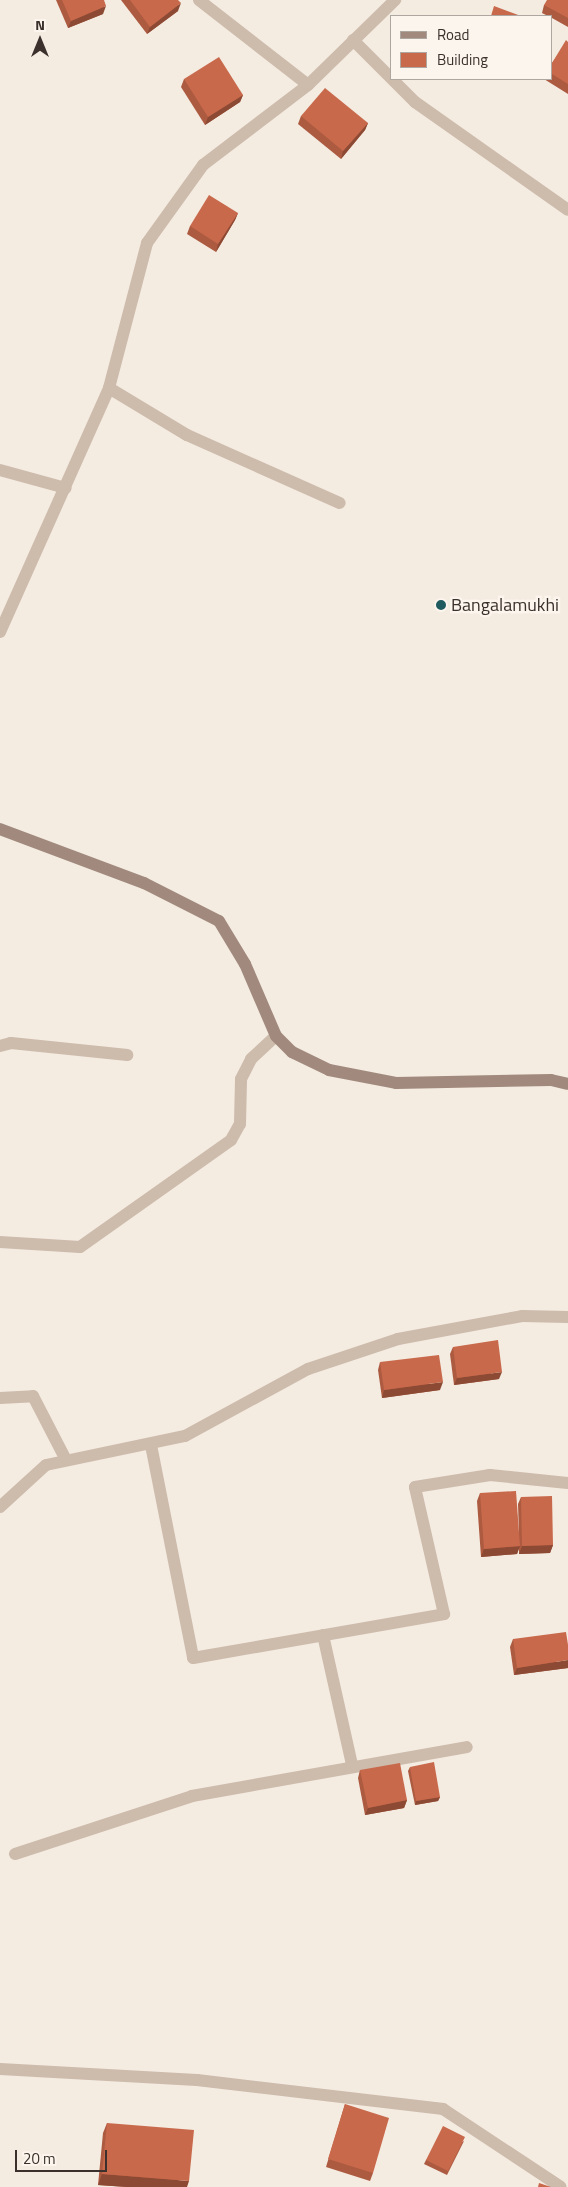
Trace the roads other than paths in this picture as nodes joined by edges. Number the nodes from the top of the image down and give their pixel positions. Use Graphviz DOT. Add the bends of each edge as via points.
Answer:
graph roads {
  1 [pos="199,0"];
  2 [pos="395,0"];
  3 [pos="353,40"];
  4 [pos="390,77"];
  5 [pos="393,80"];
  6 [pos="308,86"];
  7 [pos="568,210"];
  8 [pos="109,388"];
  9 [pos="0,470"];
  10 [pos="66,488"];
  11 [pos="340,504"];
  12 [pos="0,632"];
  13 [pos="0,829"];
  14 [pos="276,1036"];
  15 [pos="0,1046"];
  16 [pos="127,1055"];
  17 [pos="568,1084"];
  18 [pos="0,1242"];
  19 [pos="568,1317"];
  20 [pos="0,1398"];
  21 [pos="151,1445"];
  22 [pos="66,1460"];
  23 [pos="568,1484"];
  24 [pos="0,1507"];
  25 [pos="323,1635"];
  26 [pos="467,1747"];
  27 [pos="352,1765"];
  28 [pos="15,1854"];
  29 [pos="0,2069"];
  30 [pos="561,2187"];
  1 -- 6 [label="street"];
  2 -- 3 [label="street"];
  3 -- 4 [label="street"];
  3 -- 6 [label="street"];
  5 -- 7 [label="street" via="415,102"];
  6 -- 8 [label="street" via="203,165 147,243"];
  8 -- 10 [label="street"];
  8 -- 11 [label="street" via="187,435"];
  9 -- 10 [label="street"];
  10 -- 12 [label="street"];
  13 -- 14 [label="street" via="144,883 219,922 245,964"];
  14 -- 17 [label="street" via="292,1052 329,1070 396,1083 551,1080"];
  14 -- 18 [label="street" via="251,1059 241,1079 240,1124 231,1140 80,1248"];
  15 -- 16 [label="street" via="11,1042"];
  19 -- 21 [label="street" via="522,1316 398,1339 308,1369 185,1436"];
  20 -- 22 [label="street" via="33,1396"];
  21 -- 22 [label="street"];
  21 -- 25 [label="street" via="193,1658"];
  22 -- 24 [label="street" via="46,1465"];
  23 -- 25 [label="street" via="490,1475 415,1487 444,1614"];
  25 -- 27 [label="street"];
  26 -- 27 [label="street"];
  27 -- 28 [label="street" via="192,1796"];
  29 -- 30 [label="street" via="197,2080 442,2109"];
}
